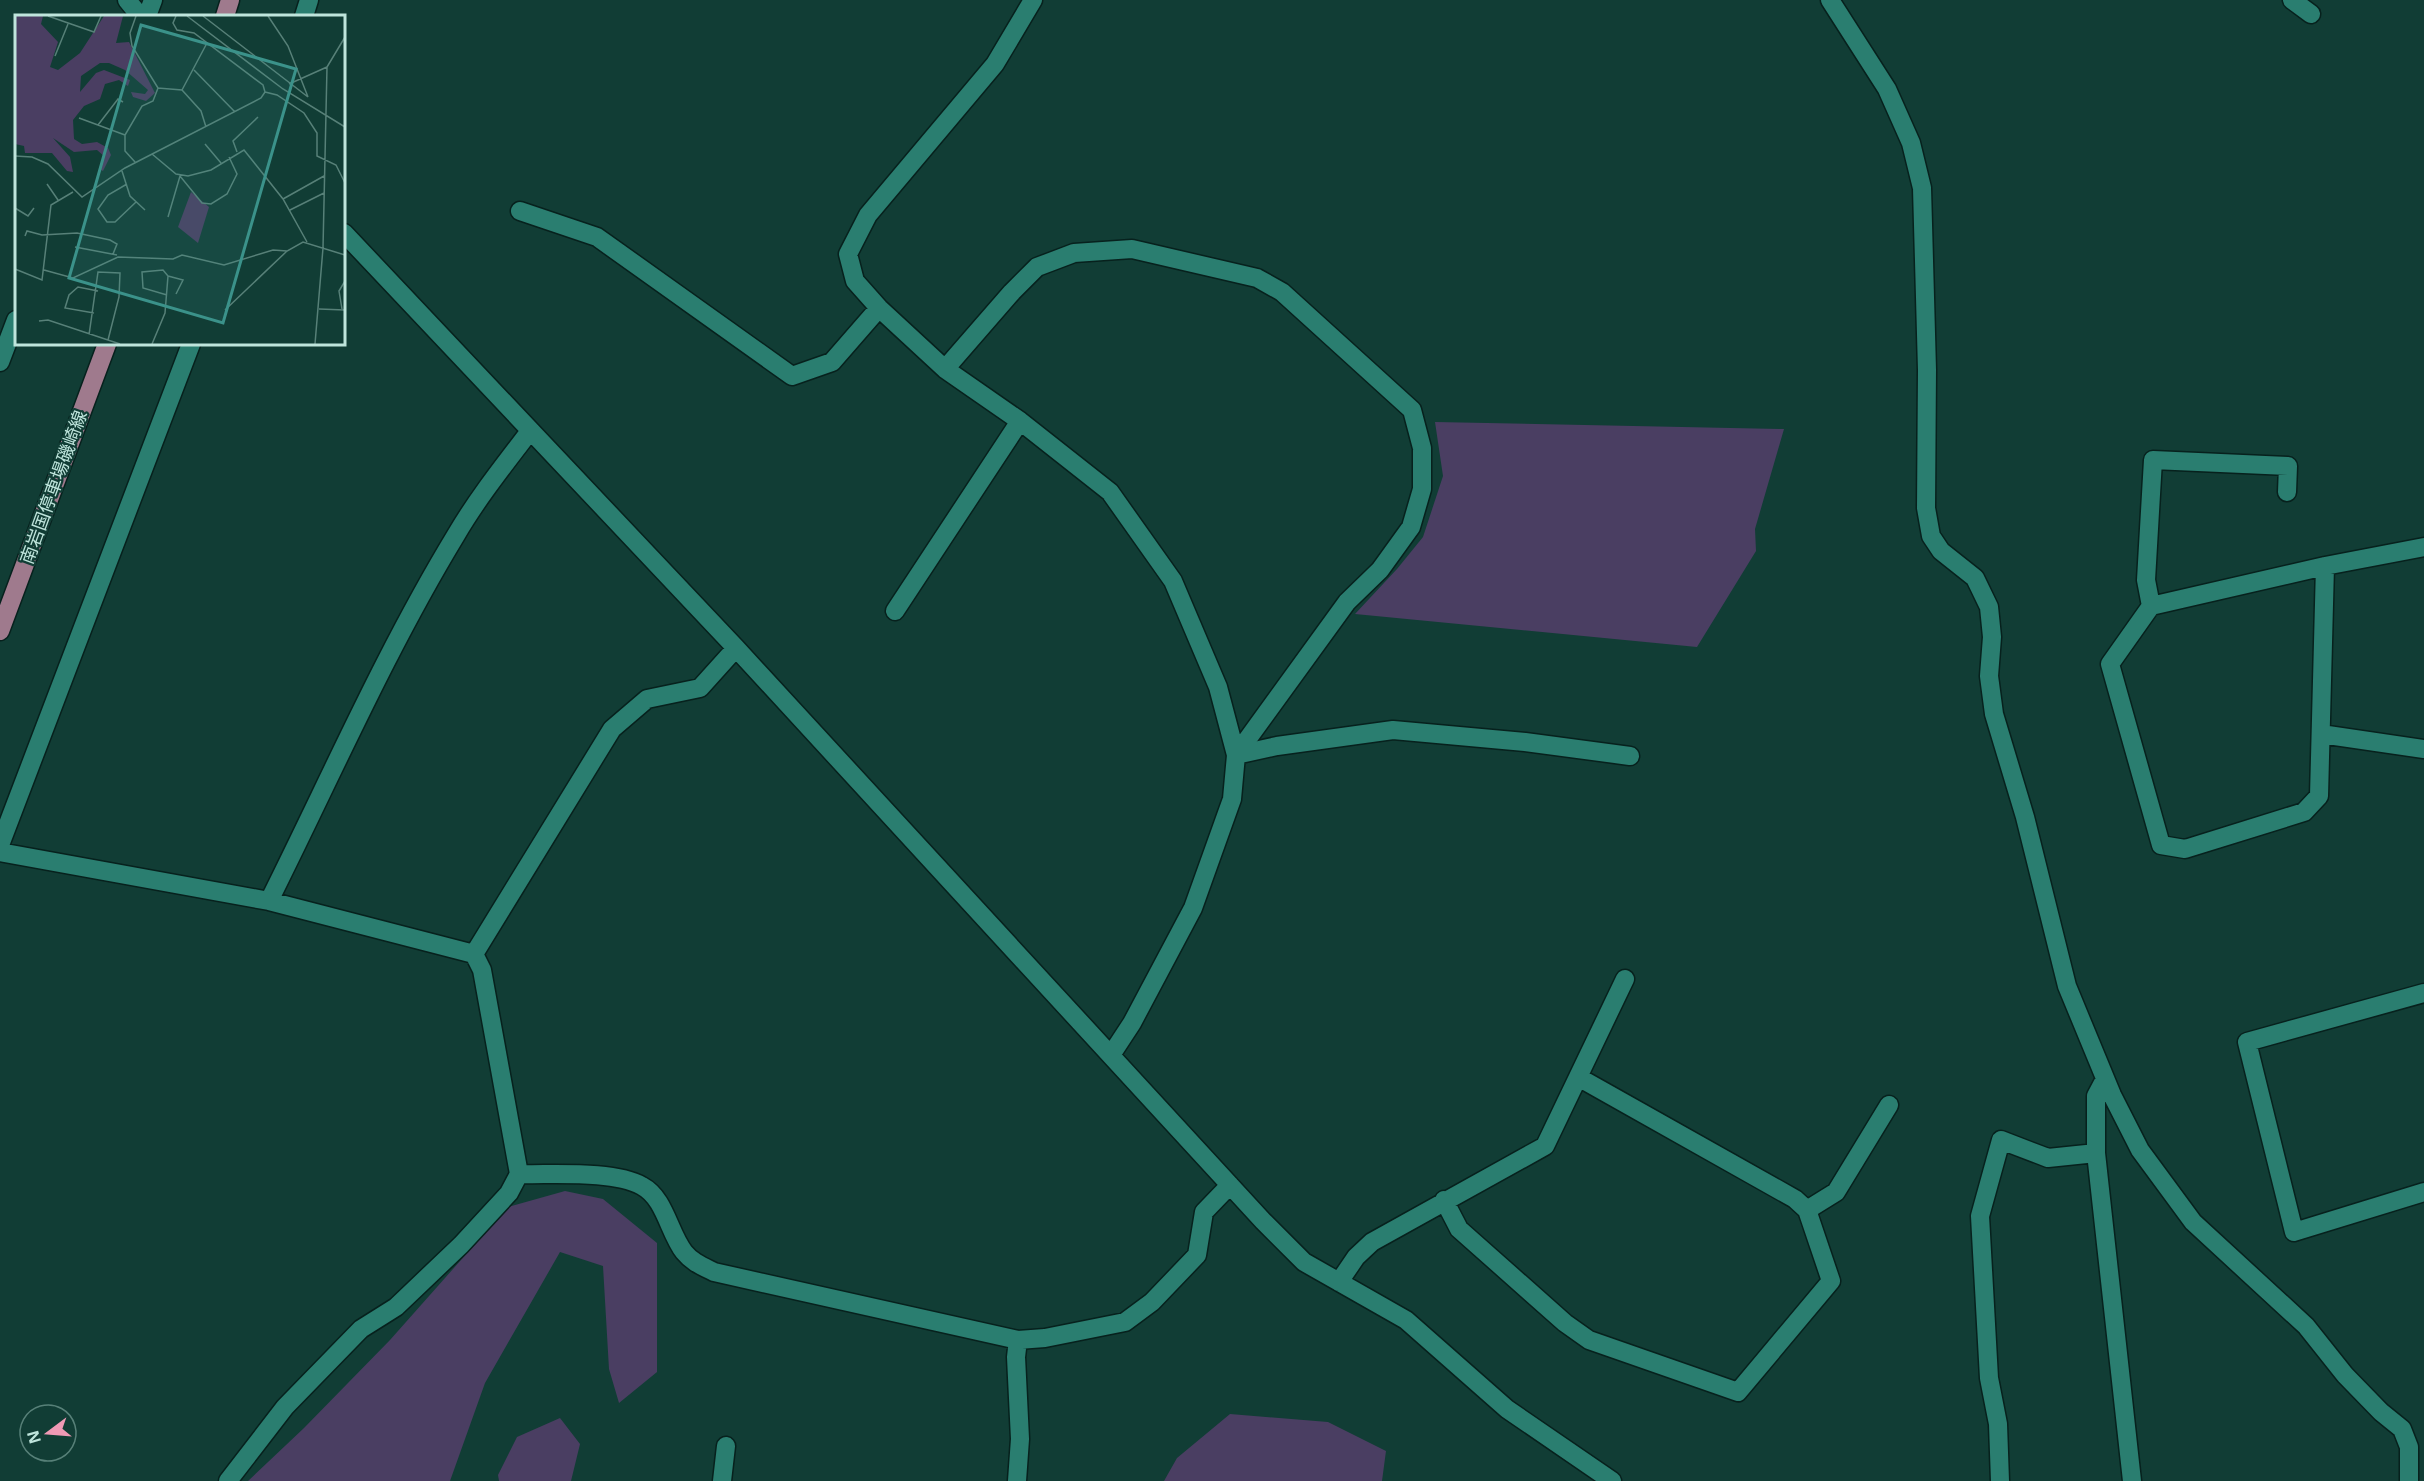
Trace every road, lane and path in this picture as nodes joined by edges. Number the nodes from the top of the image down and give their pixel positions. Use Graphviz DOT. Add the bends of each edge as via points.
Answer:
graph roads {
  1 [pos="127,0"];
  2 [pos="153,0"];
  3 [pos="230,0"];
  4 [pos="309,0"];
  5 [pos="1033,0"];
  6 [pos="1830,0"];
  7 [pos="2292,0"];
  8 [pos="2311,14"];
  9 [pos="139,15"];
  10 [pos="147,15"];
  11 [pos="225,15"];
  12 [pos="304,15"];
  13 [pos="520,210"];
  14 [pos="345,234"];
  15 [pos="879,308"];
  16 [pos="15,323"];
  17 [pos="106,345"];
  18 [pos="191,345"];
  19 [pos="0,362"];
  20 [pos="945,369"];
  21 [pos="1020,421"];
  22 [pos="530,431"];
  23 [pos="2287,492"];
  24 [pos="2424,547"];
  25 [pos="2325,567"];
  26 [pos="2151,606"];
  27 [pos="895,611"];
  28 [pos="0,631"];
  29 [pos="736,648"];
  30 [pos="2321,734"];
  31 [pos="2424,749"];
  32 [pos="1236,755"];
  33 [pos="1630,756"];
  34 [pos="0,845"];
  35 [pos="0,852"];
  36 [pos="269,902"];
  37 [pos="474,954"];
  38 [pos="1625,979"];
  39 [pos="2424,993"];
  40 [pos="1111,1055"];
  41 [pos="1578,1077"];
  42 [pos="2105,1079"];
  43 [pos="1889,1105"];
  44 [pos="2096,1153"];
  45 [pos="519,1174"];
  46 [pos="1230,1185"];
  47 [pos="2424,1192"];
  48 [pos="1444,1200"];
  49 [pos="1807,1210"];
  50 [pos="1339,1282"];
  51 [pos="1018,1340"];
  52 [pos="726,1446"];
  53 [pos="228,1481"];
  54 [pos="722,1481"];
  55 [pos="1017,1481"];
  56 [pos="1612,1481"];
  57 [pos="2000,1481"];
  58 [pos="2132,1481"];
  59 [pos="2409,1481"];
  1 -- 9 [label="street"];
  2 -- 10 [label="street"];
  3 -- 11 [label="main road"];
  4 -- 12 [label="street"];
  5 -- 15 [label="street" via="995,64 868,215 848,254 855,281"];
  6 -- 42 [label="street" via="1887,89 1911,143 1922,188 1926,508 1931,536 1941,551 1975,578 1989,607 1989,676 1994,714 2025,817 2067,986"];
  7 -- 8 [label="street"];
  13 -- 15 [label="street" via="597,237 792,376 832,362"];
  14 -- 22 [label="street"];
  15 -- 20 [label="street"];
  16 -- 19 [label="street"];
  17 -- 28 [label="main road, 南岩国停車場磯崎線"];
  18 -- 34 [label="street"];
  20 -- 21 [label="street"];
  20 -- 32 [label="street" via="1037,267 1074,252 1132,249 1257,278 1282,292 1412,410 1422,448 1422,489 1412,527 1380,570 1347,602"];
  21 -- 27 [label="street"];
  21 -- 32 [label="street" via="1110,492 1173,580 1218,687"];
  22 -- 29 [label="street"];
  22 -- 36 [label="street" via="456,533 412,611"];
  23 -- 26 [label="street" via="2288,466 2153,460 2146,580"];
  24 -- 25 [label="street"];
  25 -- 26 [label="street"];
  25 -- 30 [label="street"];
  26 -- 30 [label="street" via="2110,663 2161,845 2185,849 2304,812 2319,796"];
  29 -- 37 [label="street" via="700,688 647,699 612,729"];
  29 -- 40 [label="street"];
  30 -- 31 [label="street"];
  32 -- 33 [label="street" via="1393,730"];
  32 -- 40 [label="street" via="1232,799 1193,909"];
  35 -- 36 [label="street"];
  36 -- 37 [label="street"];
  37 -- 45 [label="street" via="482,970"];
  38 -- 41 [label="street"];
  39 -- 47 [label="street" via="2247,1042 2294,1232"];
  40 -- 46 [label="street"];
  41 -- 48 [label="street" via="1545,1146"];
  41 -- 49 [label="street" via="1795,1199"];
  42 -- 44 [label="street" via="2096,1096"];
  42 -- 59 [label="street" via="2140,1150 2193,1222 2306,1326 2345,1375 2402,1429 2409,1447"];
  43 -- 49 [label="street" via="1836,1192"];
  44 -- 57 [label="street" via="2048,1158 2001,1140 1980,1216 1989,1378 1998,1424"];
  44 -- 58 [label="street"];
  45 -- 51 [label="street" via="612,1177 644,1186 657,1201 682,1251 714,1272"];
  45 -- 53 [label="street" via="509,1192 461,1245 396,1307 361,1329 285,1407"];
  46 -- 50 [label="street" via="1304,1262"];
  46 -- 51 [label="street" via="1204,1212 1197,1256 1152,1302 1125,1322"];
  48 -- 49 [label="street" via="1459,1229 1588,1340 1738,1392 1831,1281"];
  48 -- 50 [label="street" via="1372,1242"];
  50 -- 56 [label="street" via="1406,1320 1507,1409"];
  51 -- 55 [label="street"];
  52 -- 54 [label="street"];
}
